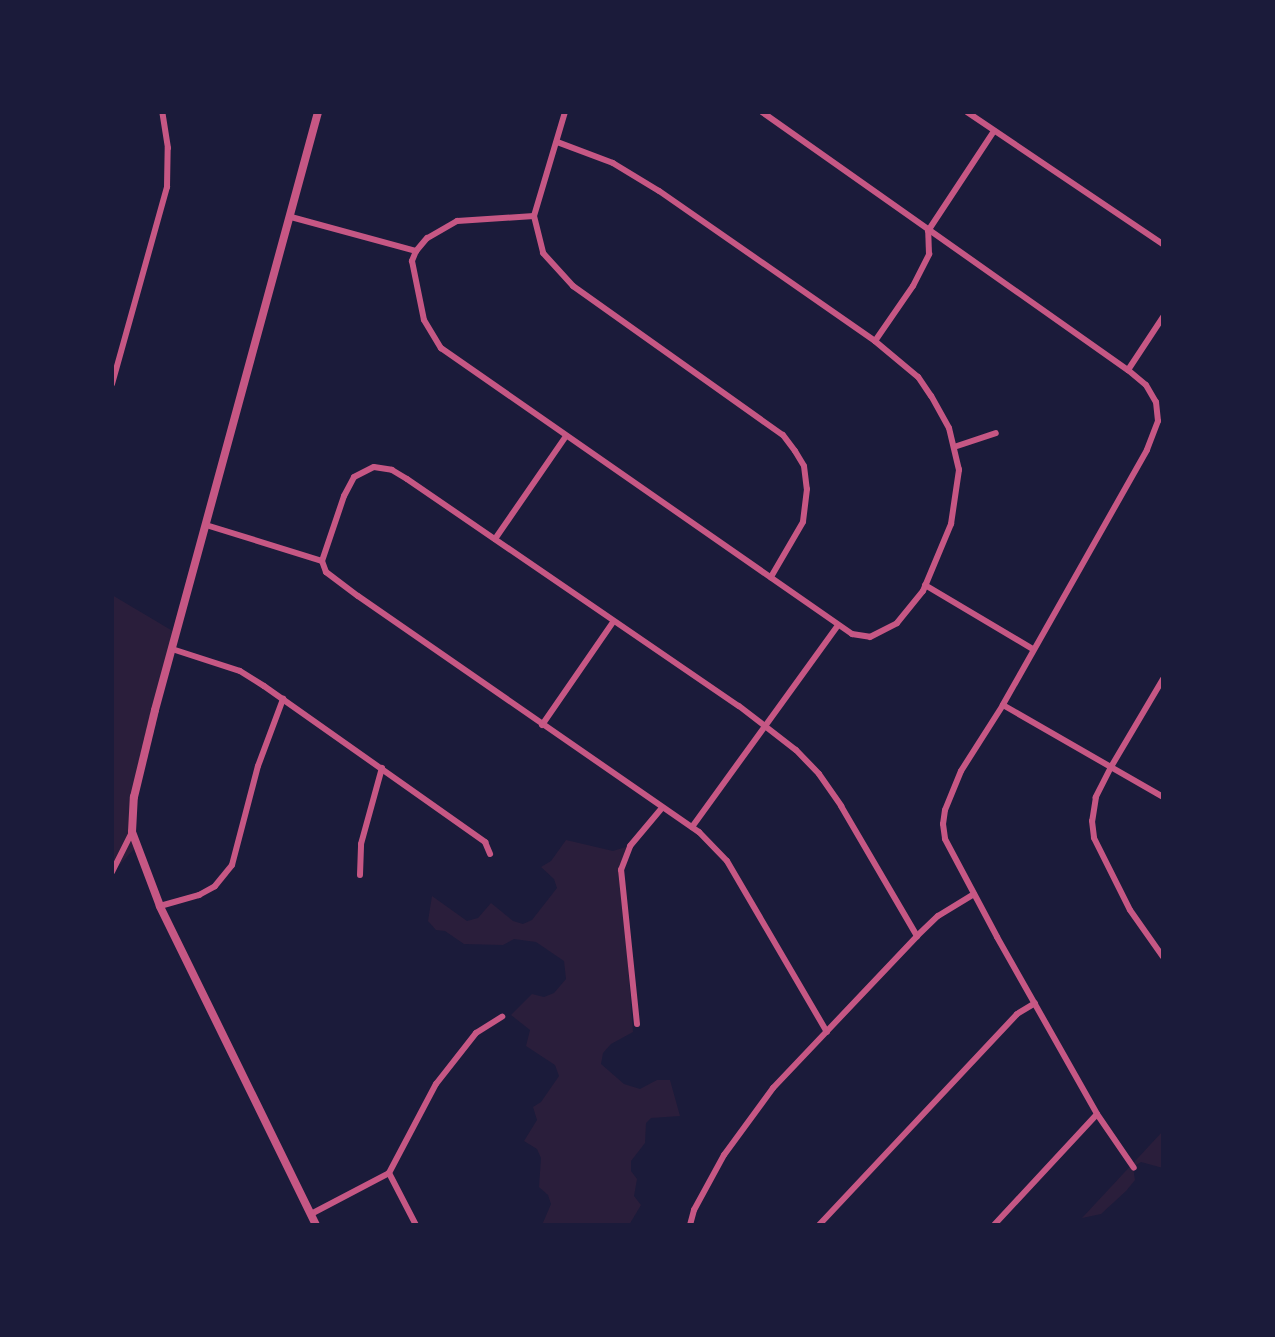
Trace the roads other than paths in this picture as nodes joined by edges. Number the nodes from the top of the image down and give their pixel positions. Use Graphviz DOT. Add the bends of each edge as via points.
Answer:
graph roads {
  1 [pos="162,112"];
  2 [pos="318,112"];
  3 [pos="565,112"];
  4 [pos="762,112"];
  5 [pos="967,112"];
  6 [pos="994,131"];
  7 [pos="557,142"];
  8 [pos="534,216"];
  9 [pos="291,217"];
  10 [pos="928,231"];
  11 [pos="1163,244"];
  12 [pos="416,251"];
  13 [pos="1163,317"];
  14 [pos="875,341"];
  15 [pos="1128,370"];
  16 [pos="112,384"];
  17 [pos="1160,414"];
  18 [pos="996,433"];
  19 [pos="566,436"];
  20 [pos="954,447"];
  21 [pos="206,525"];
  22 [pos="495,539"];
  23 [pos="322,561"];
  24 [pos="771,577"];
  25 [pos="925,585"];
  26 [pos="613,622"];
  27 [pos="838,625"];
  28 [pos="172,649"];
  29 [pos="1033,649"];
  30 [pos="1163,679"];
  31 [pos="283,699"];
  32 [pos="1003,705"];
  33 [pos="542,725"];
  34 [pos="765,725"];
  35 [pos="1111,767"];
  36 [pos="382,768"];
  37 [pos="1163,797"];
  38 [pos="661,809"];
  39 [pos="692,827"];
  40 [pos="132,832"];
  41 [pos="490,854"];
  42 [pos="112,872"];
  43 [pos="360,875"];
  44 [pos="974,894"];
  45 [pos="160,906"];
  46 [pos="917,936"];
  47 [pos="1163,957"];
  48 [pos="1035,1003"];
  49 [pos="502,1017"];
  50 [pos="637,1024"];
  51 [pos="827,1032"];
  52 [pos="1097,1114"];
  53 [pos="1134,1168"];
  54 [pos="389,1173"];
  55 [pos="311,1214"];
  56 [pos="316,1225"];
  57 [pos="416,1225"];
  58 [pos="690,1225"];
  59 [pos="819,1225"];
  60 [pos="994,1225"];
  1 -- 16 [label="street" via="167,187"];
  2 -- 9 [label="street"];
  3 -- 7 [label="street"];
  4 -- 10 [label="street"];
  5 -- 6 [label="street"];
  6 -- 10 [label="street"];
  6 -- 11 [label="street"];
  7 -- 8 [label="street"];
  7 -- 14 [label="street" via="634,175"];
  8 -- 12 [label="street" via="457,221"];
  8 -- 24 [label="street" via="543,253 573,286 783,435 795,451 804,466 807,489 803,522"];
  9 -- 12 [label="street"];
  9 -- 21 [label="street"];
  10 -- 14 [label="street" via="929,254"];
  10 -- 15 [label="street"];
  12 -- 19 [label="street" via="412,261 424,320 441,348"];
  13 -- 15 [label="street"];
  14 -- 20 [label="street" via="918,377 949,428"];
  15 -- 17 [label="street" via="1146,385"];
  17 -- 29 [label="street" via="1147,450"];
  18 -- 20 [label="street"];
  19 -- 22 [label="street"];
  19 -- 24 [label="street"];
  20 -- 25 [label="street" via="959,470 951,524"];
  21 -- 23 [label="street"];
  21 -- 28 [label="street"];
  22 -- 23 [label="street" via="392,470 374,467 354,477 347,488"];
  22 -- 26 [label="street"];
  23 -- 33 [label="street" via="326,572 358,596"];
  24 -- 27 [label="street"];
  25 -- 27 [label="street" via="884,633 852,634"];
  25 -- 29 [label="street"];
  26 -- 33 [label="street"];
  26 -- 34 [label="street"];
  27 -- 34 [label="street"];
  28 -- 31 [label="street" via="240,671"];
  28 -- 40 [label="street" via="134,797"];
  29 -- 32 [label="street"];
  30 -- 35 [label="street"];
  31 -- 36 [label="street"];
  31 -- 45 [label="street" via="258,766 232,865 215,886"];
  32 -- 35 [label="street"];
  32 -- 44 [label="street" via="961,771 944,816 945,839"];
  33 -- 38 [label="street"];
  34 -- 39 [label="street"];
  34 -- 46 [label="street" via="825,782"];
  35 -- 37 [label="street"];
  35 -- 47 [label="street" via="1096,797 1094,838 1130,910"];
  36 -- 41 [label="street" via="485,842"];
  36 -- 43 [label="street" via="361,844"];
  38 -- 39 [label="street"];
  38 -- 50 [label="street" via="630,846 621,870"];
  39 -- 51 [label="street" via="727,861"];
  40 -- 42 [label="street"];
  40 -- 45 [label="street"];
  44 -- 46 [label="street"];
  44 -- 48 [label="street"];
  45 -- 55 [label="street"];
  46 -- 51 [label="street"];
  48 -- 52 [label="street"];
  48 -- 59 [label="street" via="1017,1014"];
  49 -- 54 [label="street" via="476,1033 436,1084"];
  51 -- 58 [label="street" via="740,1130 705,1186"];
  52 -- 53 [label="street"];
  52 -- 60 [label="street"];
  54 -- 55 [label="street"];
  54 -- 57 [label="street"];
  55 -- 56 [label="street"];
}
